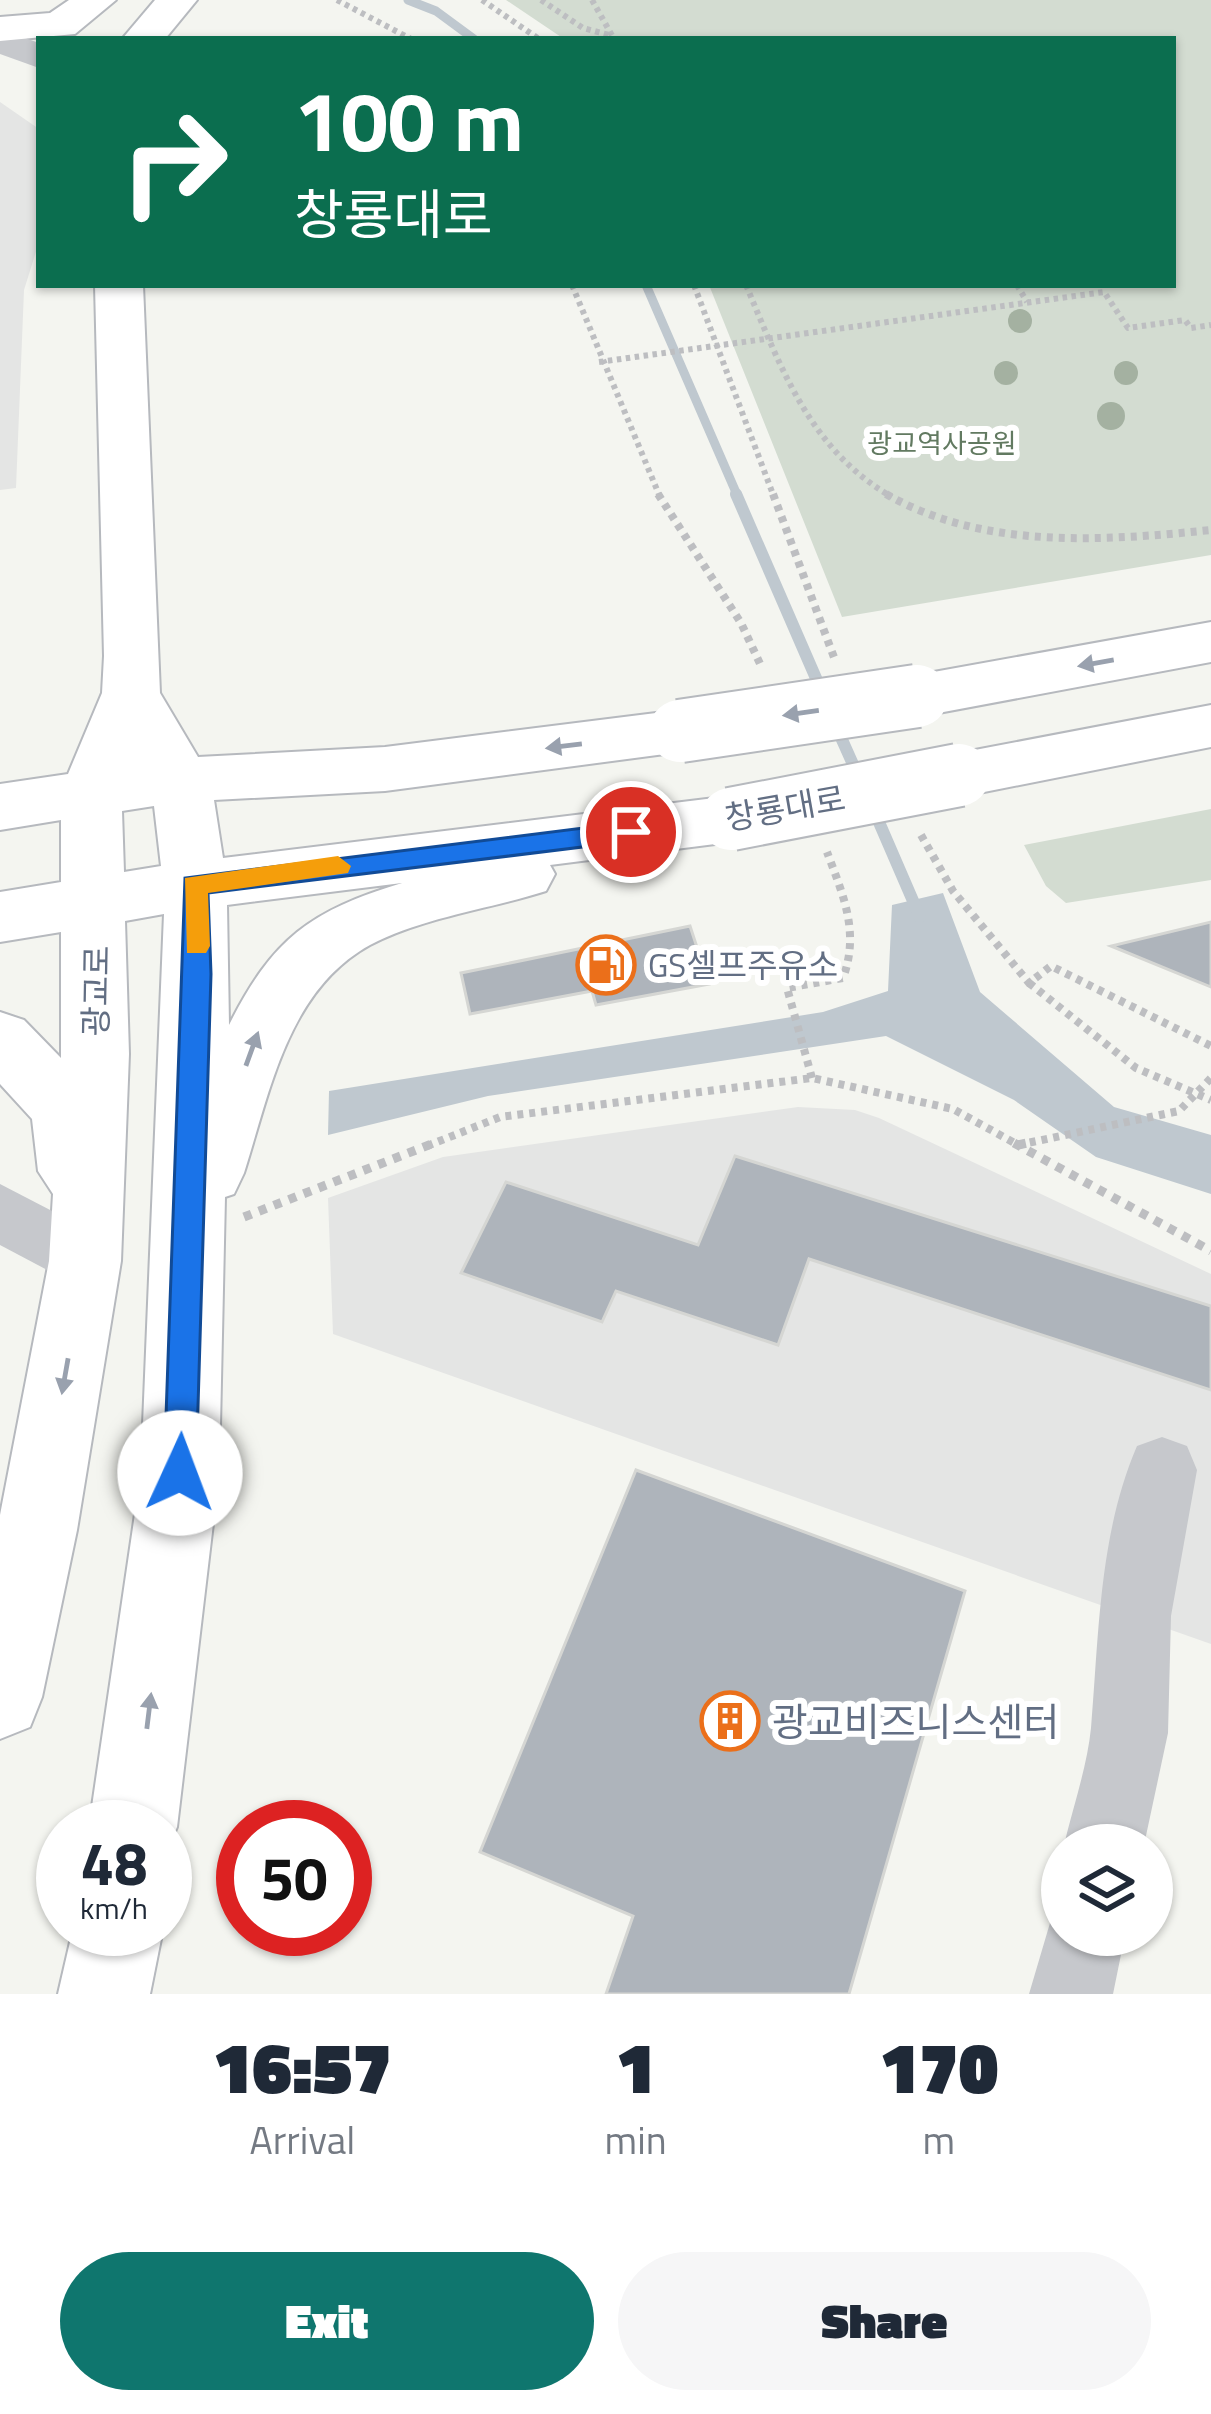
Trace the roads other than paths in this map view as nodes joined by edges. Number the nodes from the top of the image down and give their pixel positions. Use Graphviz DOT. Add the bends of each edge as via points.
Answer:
graph roads {
  1 [pos="96,0"];
  2 [pos="0,29"];
  3 [pos="0,40"];
  4 [pos="36,56"];
  5 [pos="119,288"];
  6 [pos="1211,642"];
  7 [pos="131,693"];
  8 [pos="1211,726"];
  9 [pos="181,780"];
  10 [pos="92,791"];
  11 [pos="0,807"];
  12 [pos="704,823"];
  13 [pos="195,885"];
  14 [pos="97,898"];
  15 [pos="0,917"];
  16 [pos="0,1039"];
  17 [pos="0,1212"];
  18 [pos="187,1239"];
  19 [pos="85,1261"];
  20 [pos="1162,1470"];
  21 [pos="0,1697"];
  22 [pos="138,1800"];
  23 [pos="1109,1824"];
  24 [pos="112,1956"];
  25 [pos="1079,1956"];
  26 [pos="104,1994"];
  27 [pos="1070,1994"];
  1 -- 2 [label="main road" via="60,25"];
  3 -- 4 [label="street"];
  5 -- 7 [label="main road, 광교로"];
  6 -- 9 [label="main road, one-way, bridge" via="680,731 385,769"];
  7 -- 9 [label="main road"];
  7 -- 10 [label="main road, 광교로"];
  8 -- 12 [label="main road, 창룡대로, bridge"];
  9 -- 10 [label="main road"];
  9 -- 13 [label="main road"];
  10 -- 11 [label="main road"];
  10 -- 14 [label="main road, 광교로"];
  12 -- 13 [label="main road, 창룡대로"];
  18 -- 12 [label="main road, one-way" via="269,1010 346,929"];
  13 -- 14 [label="main road, 창룡대로"];
  13 -- 18 [label="main road"];
  14 -- 15 [label="main road, 창룡대로"];
  14 -- 19 [label="main road, 광교로"];
  16 -- 19 [label="main road" via="65,1108"];
  17 -- 19 [label="street"];
  22 -- 18 [label="main road, one-way" via="180,1473"];
  19 -- 21 [label="main road, 광교로, one-way"];
  20 -- 23 [label="street" via="1134,1616 1129,1733"];
  24 -- 26 [label="main road"];
  25 -- 27 [label="street"];
}
